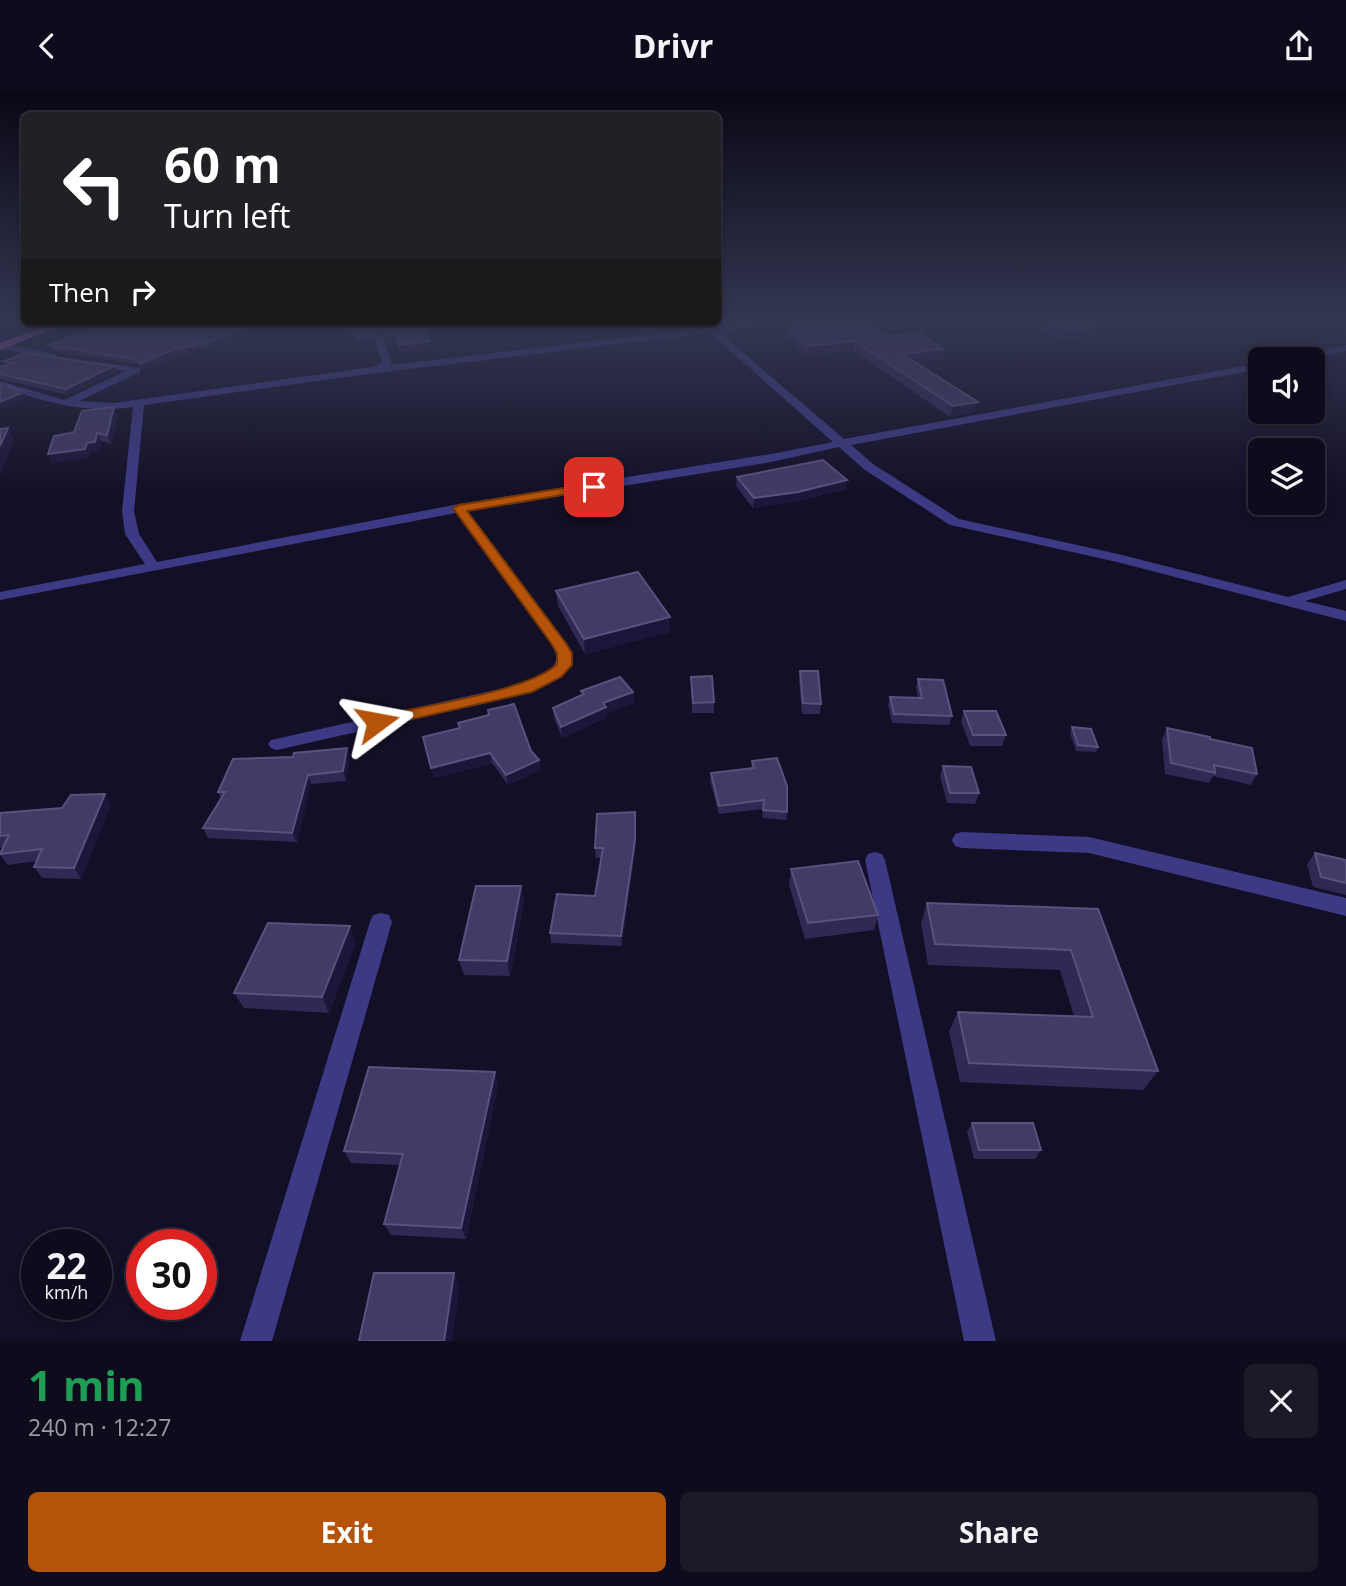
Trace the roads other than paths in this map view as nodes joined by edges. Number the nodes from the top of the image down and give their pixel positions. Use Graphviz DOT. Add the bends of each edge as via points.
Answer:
graph roads {
  1 [pos="119,378"];
  2 [pos="318,378"];
  3 [pos="769,378"];
  4 [pos="1191,378"];
  5 [pos="0,384"];
  6 [pos="65,404"];
  7 [pos="139,404"];
  8 [pos="843,444"];
  9 [pos="459,508"];
  10 [pos="154,567"];
  11 [pos="1346,584"];
  12 [pos="0,596"];
  13 [pos="1287,602"];
  14 [pos="1346,616"];
  15 [pos="277,744"];
  16 [pos="962,840"];
  17 [pos="875,860"];
  18 [pos="1346,907"];
  19 [pos="381,922"];
  20 [pos="256,1341"];
  21 [pos="980,1341"];
  1 -- 6 [label="street"];
  2 -- 7 [label="street"];
  3 -- 8 [label="street"];
  4 -- 8 [label="street"];
  5 -- 6 [label="street"];
  6 -- 7 [label="street"];
  7 -- 10 [label="street" via="128,511 132,534"];
  8 -- 9 [label="street"];
  8 -- 13 [label="street" via="869,467 955,522"];
  9 -- 10 [label="street"];
  9 -- 15 [label="street" via="558,642 565,653 564,665 527,688"];
  10 -- 12 [label="street"];
  11 -- 13 [label="street"];
  13 -- 14 [label="street"];
  16 -- 18 [label="street" via="1089,845"];
  17 -- 21 [label="street"];
  19 -- 20 [label="street"];
}
